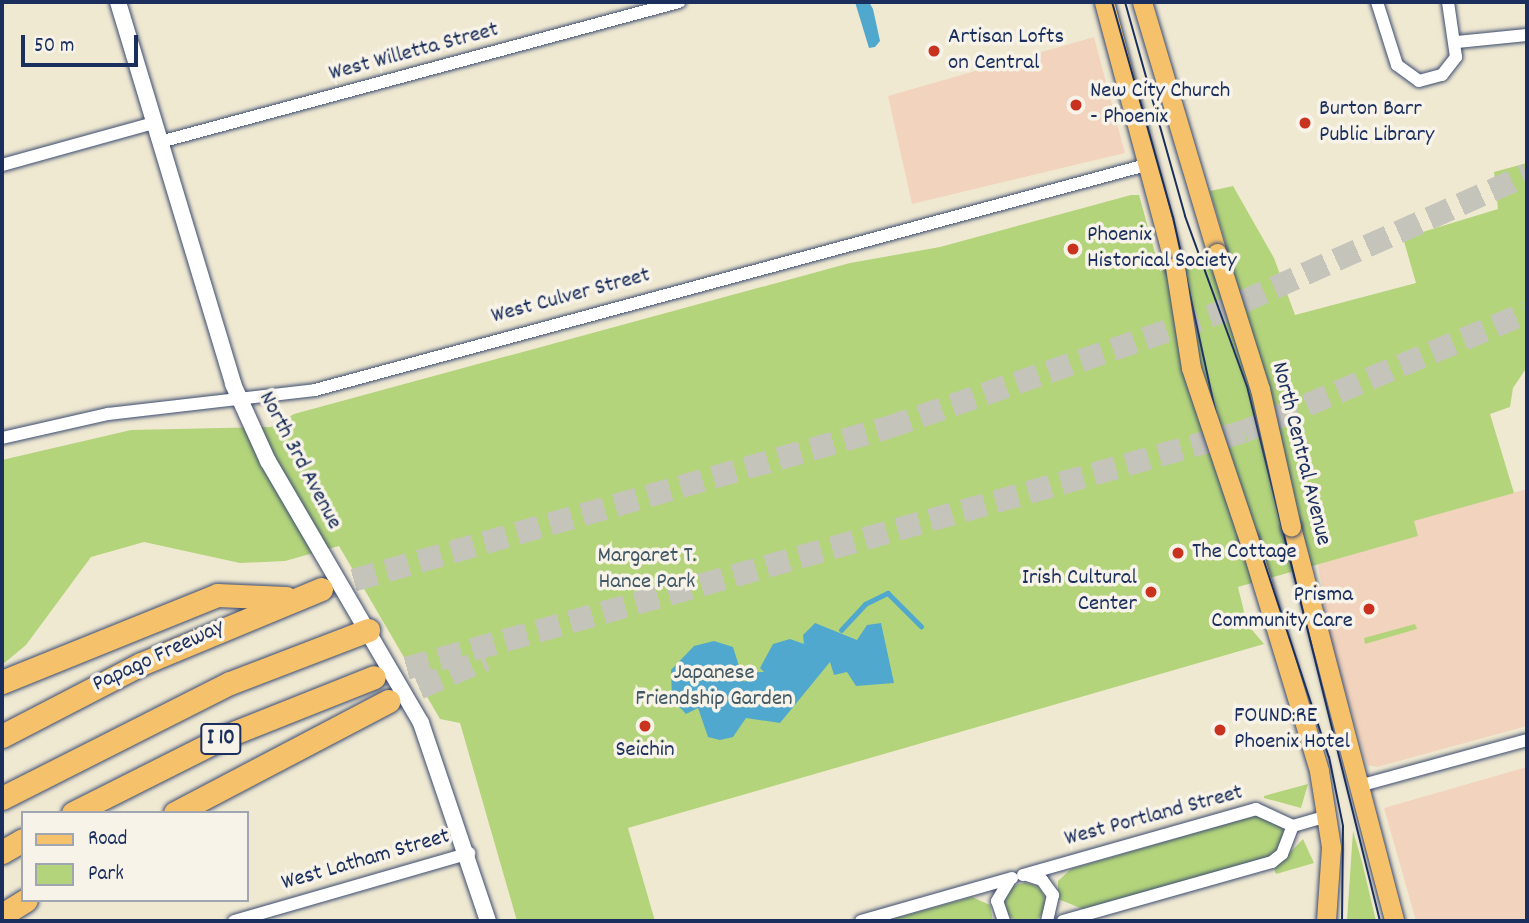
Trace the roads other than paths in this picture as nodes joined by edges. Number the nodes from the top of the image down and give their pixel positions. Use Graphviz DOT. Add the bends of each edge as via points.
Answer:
graph roads {
  1 [pos="118,2"];
  2 [pos="679,2"];
  3 [pos="1104,2"];
  4 [pos="1142,2"];
  5 [pos="1377,2"];
  6 [pos="1448,2"];
  7 [pos="1527,35"];
  8 [pos="1457,42"];
  9 [pos="153,123"];
  10 [pos="159,142"];
  11 [pos="2,165"];
  12 [pos="1146,165"];
  13 [pos="241,401"];
  14 [pos="2,438"];
  15 [pos="321,589"];
  16 [pos="296,598"];
  17 [pos="358,634"];
  18 [pos="374,677"];
  19 [pos="2,682"];
  20 [pos="387,701"];
  21 [pos="2,736"];
  22 [pos="1527,740"];
  23 [pos="1359,786"];
  24 [pos="2,798"];
  25 [pos="77,811"];
  26 [pos="179,811"];
  27 [pos="1327,816"];
  28 [pos="1293,826"];
  29 [pos="21,841"];
  30 [pos="2,852"];
  31 [pos="469,853"];
  32 [pos="1018,876"];
  33 [pos="23,902"];
  34 [pos="2,915"];
  35 [pos="234,921"];
  36 [pos="488,921"];
  37 [pos="861,921"];
  38 [pos="1004,921"];
  39 [pos="1047,921"];
  40 [pos="1063,921"];
  41 [pos="1326,921"];
  42 [pos="1394,921"];
  1 -- 9 [label="street, North 3rd Avenue"];
  2 -- 10 [label="street, West Willetta Street"];
  3 -- 12 [label="main road"];
  4 -- 23 [label="main road, North Central Avenue, bridge" via="1260,389"];
  5 -- 8 [label="street" via="1392,57 1410,79 1432,79 1452,68"];
  6 -- 8 [label="street"];
  7 -- 8 [label="street"];
  9 -- 10 [label="street, North 3rd Avenue"];
  9 -- 11 [label="street"];
  10 -- 13 [label="street, North 3rd Avenue"];
  12 -- 13 [label="street, West Culver Street" via="315,390"];
  12 -- 27 [label="main road, bridge" via="1175,267 1191,368 1249,540"];
  13 -- 14 [label="street, West Culver Street" via="108,414"];
  13 -- 17 [label="street, North 3rd Avenue"];
  15 -- 16 [label="highway, Papago Freeway"];
  16 -- 19 [label="highway" via="217,595"];
  16 -- 21 [label="highway, Papago Freeway" via="141,664"];
  17 -- 24 [label="highway" via="230,683"];
  17 -- 31 [label="street, North 3rd Avenue" via="421,723"];
  18 -- 25 [label="highway, I 10" via="226,736"];
  20 -- 26 [label="highway"];
  22 -- 23 [label="street"];
  23 -- 42 [label="main road, North Central Avenue"];
  27 -- 28 [label="street"];
  27 -- 41 [label="main road" via="1332,878"];
  28 -- 32 [label="street, West Portland Street" via="1256,809"];
  28 -- 40 [label="street" via="1282,854 1272,862"];
  29 -- 30 [label="highway"];
  31 -- 35 [label="street, West Latham Street"];
  31 -- 36 [label="street, North 3rd Avenue"];
  32 -- 37 [label="street, West Portland Street"];
  32 -- 38 [label="street" via="997,901"];
  32 -- 39 [label="street" via="1048,886 1054,905"];
  33 -- 34 [label="highway"];
}
